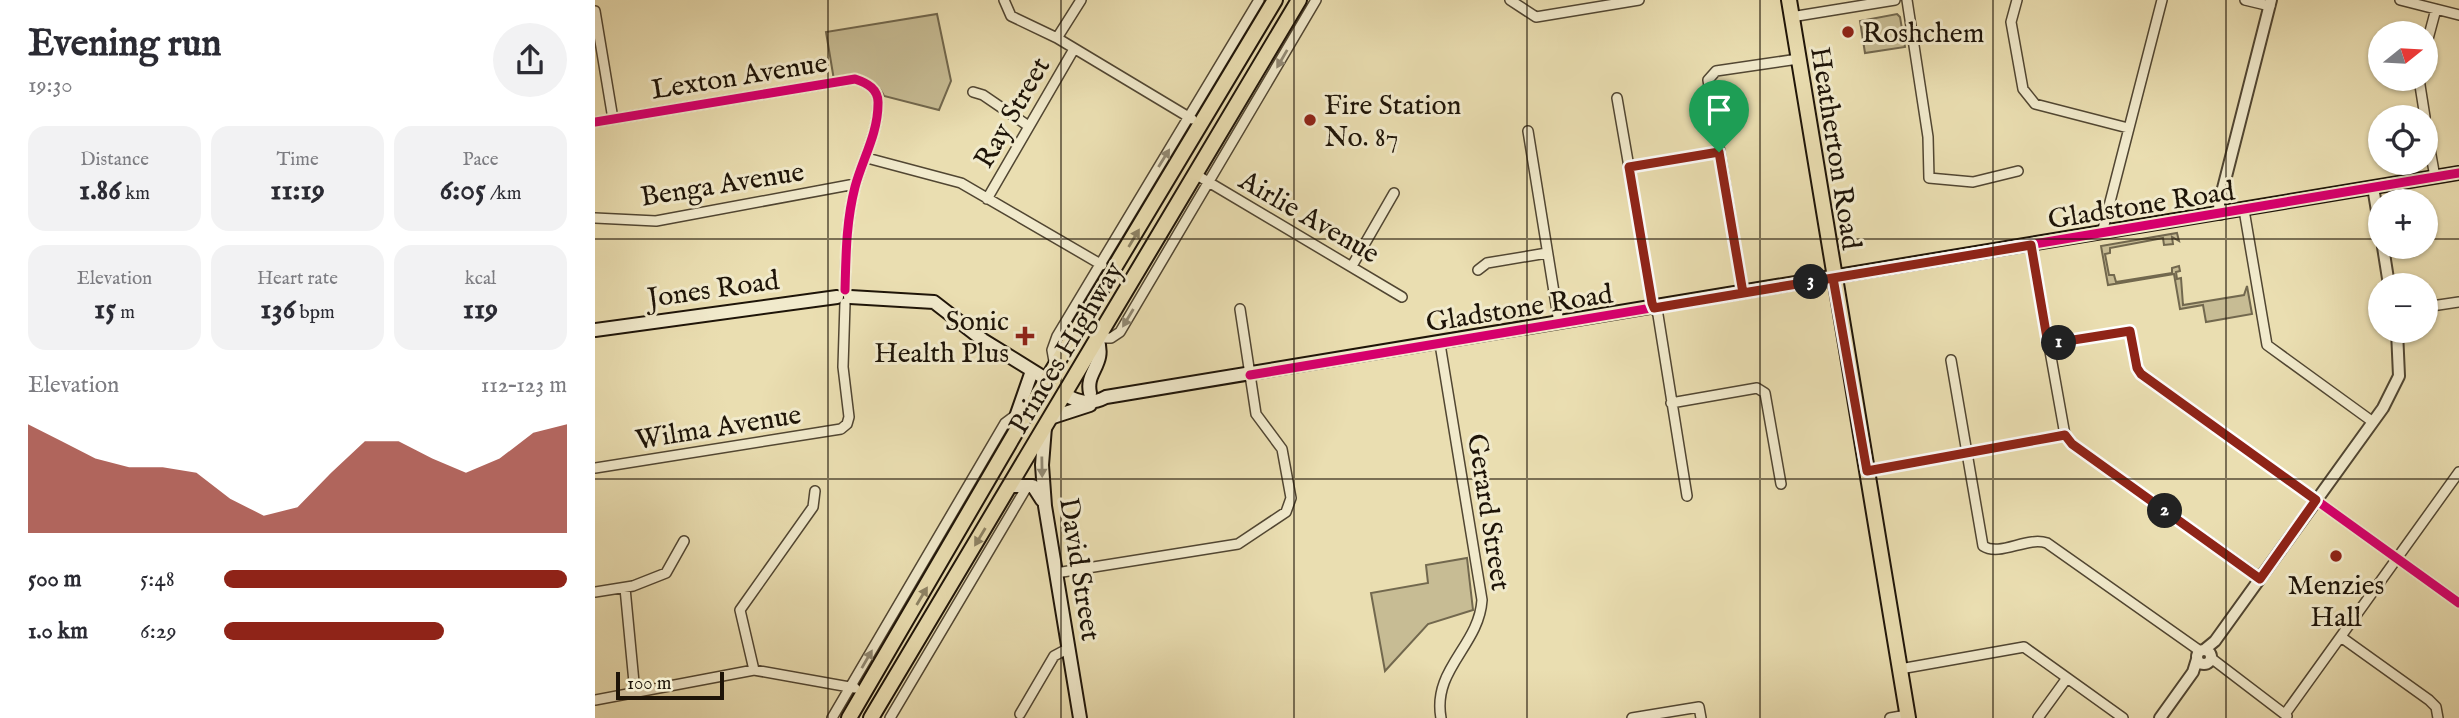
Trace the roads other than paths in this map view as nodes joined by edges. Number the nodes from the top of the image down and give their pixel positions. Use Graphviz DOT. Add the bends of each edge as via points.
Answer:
graph roads {
  1 [pos="1005,0"];
  2 [pos="1081,0"];
  3 [pos="1259,0"];
  4 [pos="1275,0"];
  5 [pos="1299,0"];
  6 [pos="1316,0"];
  7 [pos="1510,0"];
  8 [pos="1639,0"];
  9 [pos="1789,0"];
  10 [pos="1894,0"];
  11 [pos="1907,0"];
  12 [pos="2017,0"];
  13 [pos="2162,0"];
  14 [pos="2245,0"];
  15 [pos="2400,0"];
  16 [pos="2270,3"];
  17 [pos="2436,9"];
  18 [pos="595,11"];
  19 [pos="2459,15"];
  20 [pos="1791,17"];
  21 [pos="2433,21"];
  22 [pos="1057,38"];
  23 [pos="1074,48"];
  24 [pos="1230,49"];
  25 [pos="1798,58"];
  26 [pos="1236,66"];
  27 [pos="972,92"];
  28 [pos="1617,98"];
  29 [pos="613,119"];
  30 [pos="1195,120"];
  31 [pos="595,122"];
  32 [pos="1027,125"];
  33 [pos="2129,128"];
  34 [pos="1528,131"];
  35 [pos="1719,152"];
  36 [pos="867,158"];
  37 [pos="1629,167"];
  38 [pos="2018,171"];
  39 [pos="2459,173"];
  40 [pos="1195,174"];
  41 [pos="2435,177"];
  42 [pos="1209,183"];
  43 [pos="855,184"];
  44 [pos="2373,187"];
  45 [pos="1394,193"];
  46 [pos="987,199"];
  47 [pos="2244,210"];
  48 [pos="2220,214"];
  49 [pos="595,218"];
  50 [pos="2102,233"];
  51 [pos="2031,245"];
  52 [pos="1547,253"];
  53 [pos="1099,263"];
  54 [pos="1352,265"];
  55 [pos="1478,270"];
  56 [pos="1114,272"];
  57 [pos="1833,278"];
  58 [pos="1743,293"];
  59 [pos="845,297"];
  60 [pos="1402,297"];
  61 [pos="2459,302"];
  62 [pos="2438,305"];
  63 [pos="1654,308"];
  64 [pos="1240,309"];
  65 [pos="1559,323"];
  66 [pos="595,330"];
  67 [pos="1097,338"];
  68 [pos="2399,343"];
  69 [pos="1440,344"];
  70 [pos="2048,344"];
  71 [pos="1951,360"];
  72 [pos="1032,371"];
  73 [pos="1051,373"];
  74 [pos="1250,375"];
  75 [pos="1066,390"];
  76 [pos="1098,398"];
  77 [pos="1671,403"];
  78 [pos="1020,416"];
  79 [pos="1047,422"];
  80 [pos="2372,422"];
  81 [pos="2065,435"];
  82 [pos="1966,455"];
  83 [pos="595,468"];
  84 [pos="1867,471"];
  85 [pos="2459,472"];
  86 [pos="1781,484"];
  87 [pos="1028,485"];
  88 [pos="815,491"];
  89 [pos="1007,491"];
  90 [pos="1687,496"];
  91 [pos="2316,500"];
  92 [pos="1045,506"];
  93 [pos="1001,531"];
  94 [pos="684,541"];
  95 [pos="933,547"];
  96 [pos="2397,558"];
  97 [pos="940,565"];
  98 [pos="1056,573"];
  99 [pos="2260,579"];
  100 [pos="625,588"];
  101 [pos="595,592"];
  102 [pos="2459,603"];
  103 [pos="2341,637"];
  104 [pos="1069,648"];
  105 [pos="2202,656"];
  106 [pos="1900,669"];
  107 [pos="754,670"];
  108 [pos="2067,678"];
  109 [pos="857,690"];
  110 [pos="635,694"];
  111 [pos="595,700"];
  112 [pos="1020,714"];
  113 [pos="2287,716"];
  114 [pos="1907,717"];
  115 [pos="832,718"];
  116 [pos="849,718"];
  117 [pos="871,718"];
  118 [pos="890,718"];
  119 [pos="1080,718"];
  120 [pos="1441,718"];
  121 [pos="1632,718"];
  122 [pos="1701,718"];
  123 [pos="1889,718"];
  124 [pos="2038,718"];
  125 [pos="2123,718"];
  126 [pos="2160,718"];
  127 [pos="2438,718"];
  1 -- 22 [label="street" via="1011,16"];
  2 -- 22 [label="street, Ray Street"];
  3 -- 24 [label="street, Princes Highway"];
  4 -- 26 [label="main road, Princes Highway"];
  5 -- 40 [label="main road, Princes Highway"];
  6 -- 42 [label="street, one-way"];
  7 -- 8 [label="street" via="1537,16"];
  9 -- 20 [label="main road, Heatherton Road"];
  10 -- 20 [label="street"];
  11 -- 38 [label="street" via="1928,137 1929,178 1973,183"];
  12 -- 33 [label="street" via="2011,22 2023,89 2035,104"];
  13 -- 33 [label="street"];
  14 -- 16 [label="street"];
  15 -- 17 [label="street"];
  16 -- 48 [label="street"];
  17 -- 19 [label="street"];
  17 -- 21 [label="street"];
  18 -- 29 [label="street"];
  20 -- 25 [label="main road, Heatherton Road"];
  22 -- 23 [label="street"];
  23 -- 30 [label="street"];
  23 -- 32 [label="street, Ray Street"];
  24 -- 26 [label="street"];
  24 -- 30 [label="street, Princes Highway"];
  25 -- 35 [label="street" via="1710,75 1707,83"];
  25 -- 57 [label="main road, Heatherton Road"];
  26 -- 30 [label="main road, Princes Highway"];
  27 -- 32 [label="street"];
  28 -- 37 [label="street"];
  29 -- 31 [label="street, Lexton Avenue"];
  29 -- 36 [label="street, Lexton Avenue" via="855,79 874,89 879,103"];
  53 -- 30 [label="street, Princes Highway, one-way"];
  56 -- 30 [label="main road, Princes Highway, one-way"];
  32 -- 46 [label="street, Ray Street"];
  33 -- 50 [label="street"];
  34 -- 52 [label="street"];
  35 -- 37 [label="street"];
  35 -- 58 [label="street"];
  36 -- 43 [label="street"];
  36 -- 46 [label="street" via="961,183"];
  37 -- 63 [label="street"];
  39 -- 41 [label="main road, Gladstone Road"];
  40 -- 42 [label="street, Airlie Avenue"];
  40 -- 67 [label="main road, Princes Highway"];
  41 -- 44 [label="main road, Gladstone Road"];
  42 -- 54 [label="street, Airlie Avenue"];
  42 -- 67 [label="street, one-way" via="1120,332 1112,338"];
  43 -- 49 [label="street, Benga Avenue" via="656,220"];
  43 -- 59 [label="street" via="846,225"];
  44 -- 47 [label="main road, Gladstone Road"];
  45 -- 54 [label="street"];
  46 -- 53 [label="street"];
  47 -- 48 [label="main road, Gladstone Road"];
  47 -- 80 [label="street" via="2267,345"];
  48 -- 50 [label="main road, Gladstone Road"];
  50 -- 51 [label="main road, Gladstone Road"];
  51 -- 57 [label="main road, Gladstone Road"];
  51 -- 70 [label="street"];
  52 -- 55 [label="street" via="1487,263"];
  52 -- 65 [label="street"];
  53 -- 56 [label="street"];
  53 -- 73 [label="street, Princes Highway" via="1054,341"];
  54 -- 60 [label="street, Airlie Avenue"];
  56 -- 73 [label="main road, Princes Highway"];
  57 -- 58 [label="main road, Gladstone Road"];
  57 -- 84 [label="main road, Heatherton Road"];
  58 -- 63 [label="main road, Gladstone Road"];
  59 -- 66 [label="main road, Jones Road"];
  59 -- 72 [label="main road, Jones Road" via="934,302"];
  59 -- 83 [label="street, Wilma Avenue" via="847,424 832,431"];
  61 -- 62 [label="street"];
  63 -- 65 [label="main road, Gladstone Road"];
  63 -- 77 [label="street"];
  64 -- 74 [label="street"];
  65 -- 69 [label="main road, Gladstone Road"];
  67 -- 75 [label="main road, Princes Highway"];
  67 -- 76 [label="main road" via="1101,356 1089,381"];
  68 -- 80 [label="street" via="2403,378"];
  69 -- 74 [label="main road, Gladstone Road"];
  69 -- 120 [label="street, Gerard Street" via="1482,594 1475,630 1443,679"];
  70 -- 81 [label="street"];
  70 -- 91 [label="street" via="2130,331 2141,374"];
  71 -- 82 [label="street"];
  72 -- 73 [label="main road, Jones Road"];
  72 -- 78 [label="main road"];
  73 -- 75 [label="main road"];
  73 -- 78 [label="main road, Princes Highway"];
  74 -- 76 [label="main road, Gladstone Road"];
  74 -- 98 [label="street" via="1258,418 1282,449 1291,498 1286,512 1238,544"];
  75 -- 76 [label="main road, Gladstone Road"];
  75 -- 79 [label="main road, Princes Highway"];
  76 -- 79 [label="main road"];
  77 -- 86 [label="street" via="1757,387 1765,393"];
  77 -- 90 [label="street"];
  78 -- 95 [label="street" via="1005,423"];
  78 -- 97 [label="main road, Princes Highway"];
  79 -- 89 [label="main road, Princes Highway"];
  79 -- 92 [label="main road, David Street, one-way" via="1042,465"];
  80 -- 91 [label="street"];
  81 -- 82 [label="street"];
  81 -- 99 [label="street"];
  82 -- 84 [label="street"];
  82 -- 105 [label="street" via="1985,548 2047,543"];
  84 -- 106 [label="main road, Heatherton Road"];
  85 -- 96 [label="street"];
  87 -- 89 [label="main road"];
  87 -- 92 [label="main road" via="1038,490"];
  87 -- 93 [label="street"];
  88 -- 107 [label="street" via="813,507 740,610"];
  89 -- 93 [label="street"];
  89 -- 117 [label="main road, Princes Highway, one-way"];
  91 -- 96 [label="street"];
  91 -- 99 [label="street"];
  92 -- 98 [label="main road, David Street"];
  93 -- 118 [label="street"];
  94 -- 100 [label="street" via="666,573"];
  95 -- 97 [label="street"];
  109 -- 95 [label="street, one-way"];
  96 -- 102 [label="street"];
  96 -- 103 [label="street"];
  109 -- 97 [label="main road, Princes Highway, one-way"];
  98 -- 104 [label="main road, David Street"];
  99 -- 105 [label="street"];
  100 -- 101 [label="street"];
  100 -- 110 [label="street"];
  103 -- 113 [label="street"];
  103 -- 127 [label="street" via="2429,700"];
  104 -- 112 [label="street" via="1055,656"];
  104 -- 119 [label="main road, David Street"];
  105 -- 113 [label="street"];
  105 -- 126 [label="street"];
  106 -- 108 [label="street" via="2024,647"];
  106 -- 114 [label="main road, Heatherton Road"];
  107 -- 109 [label="street"];
  107 -- 110 [label="street"];
  108 -- 124 [label="street"];
  108 -- 125 [label="street"];
  109 -- 115 [label="street"];
  109 -- 116 [label="main road, Princes Highway"];
  110 -- 111 [label="street"];
  114 -- 123 [label="street"];
  121 -- 122 [label="street" via="1699,707"];
}
